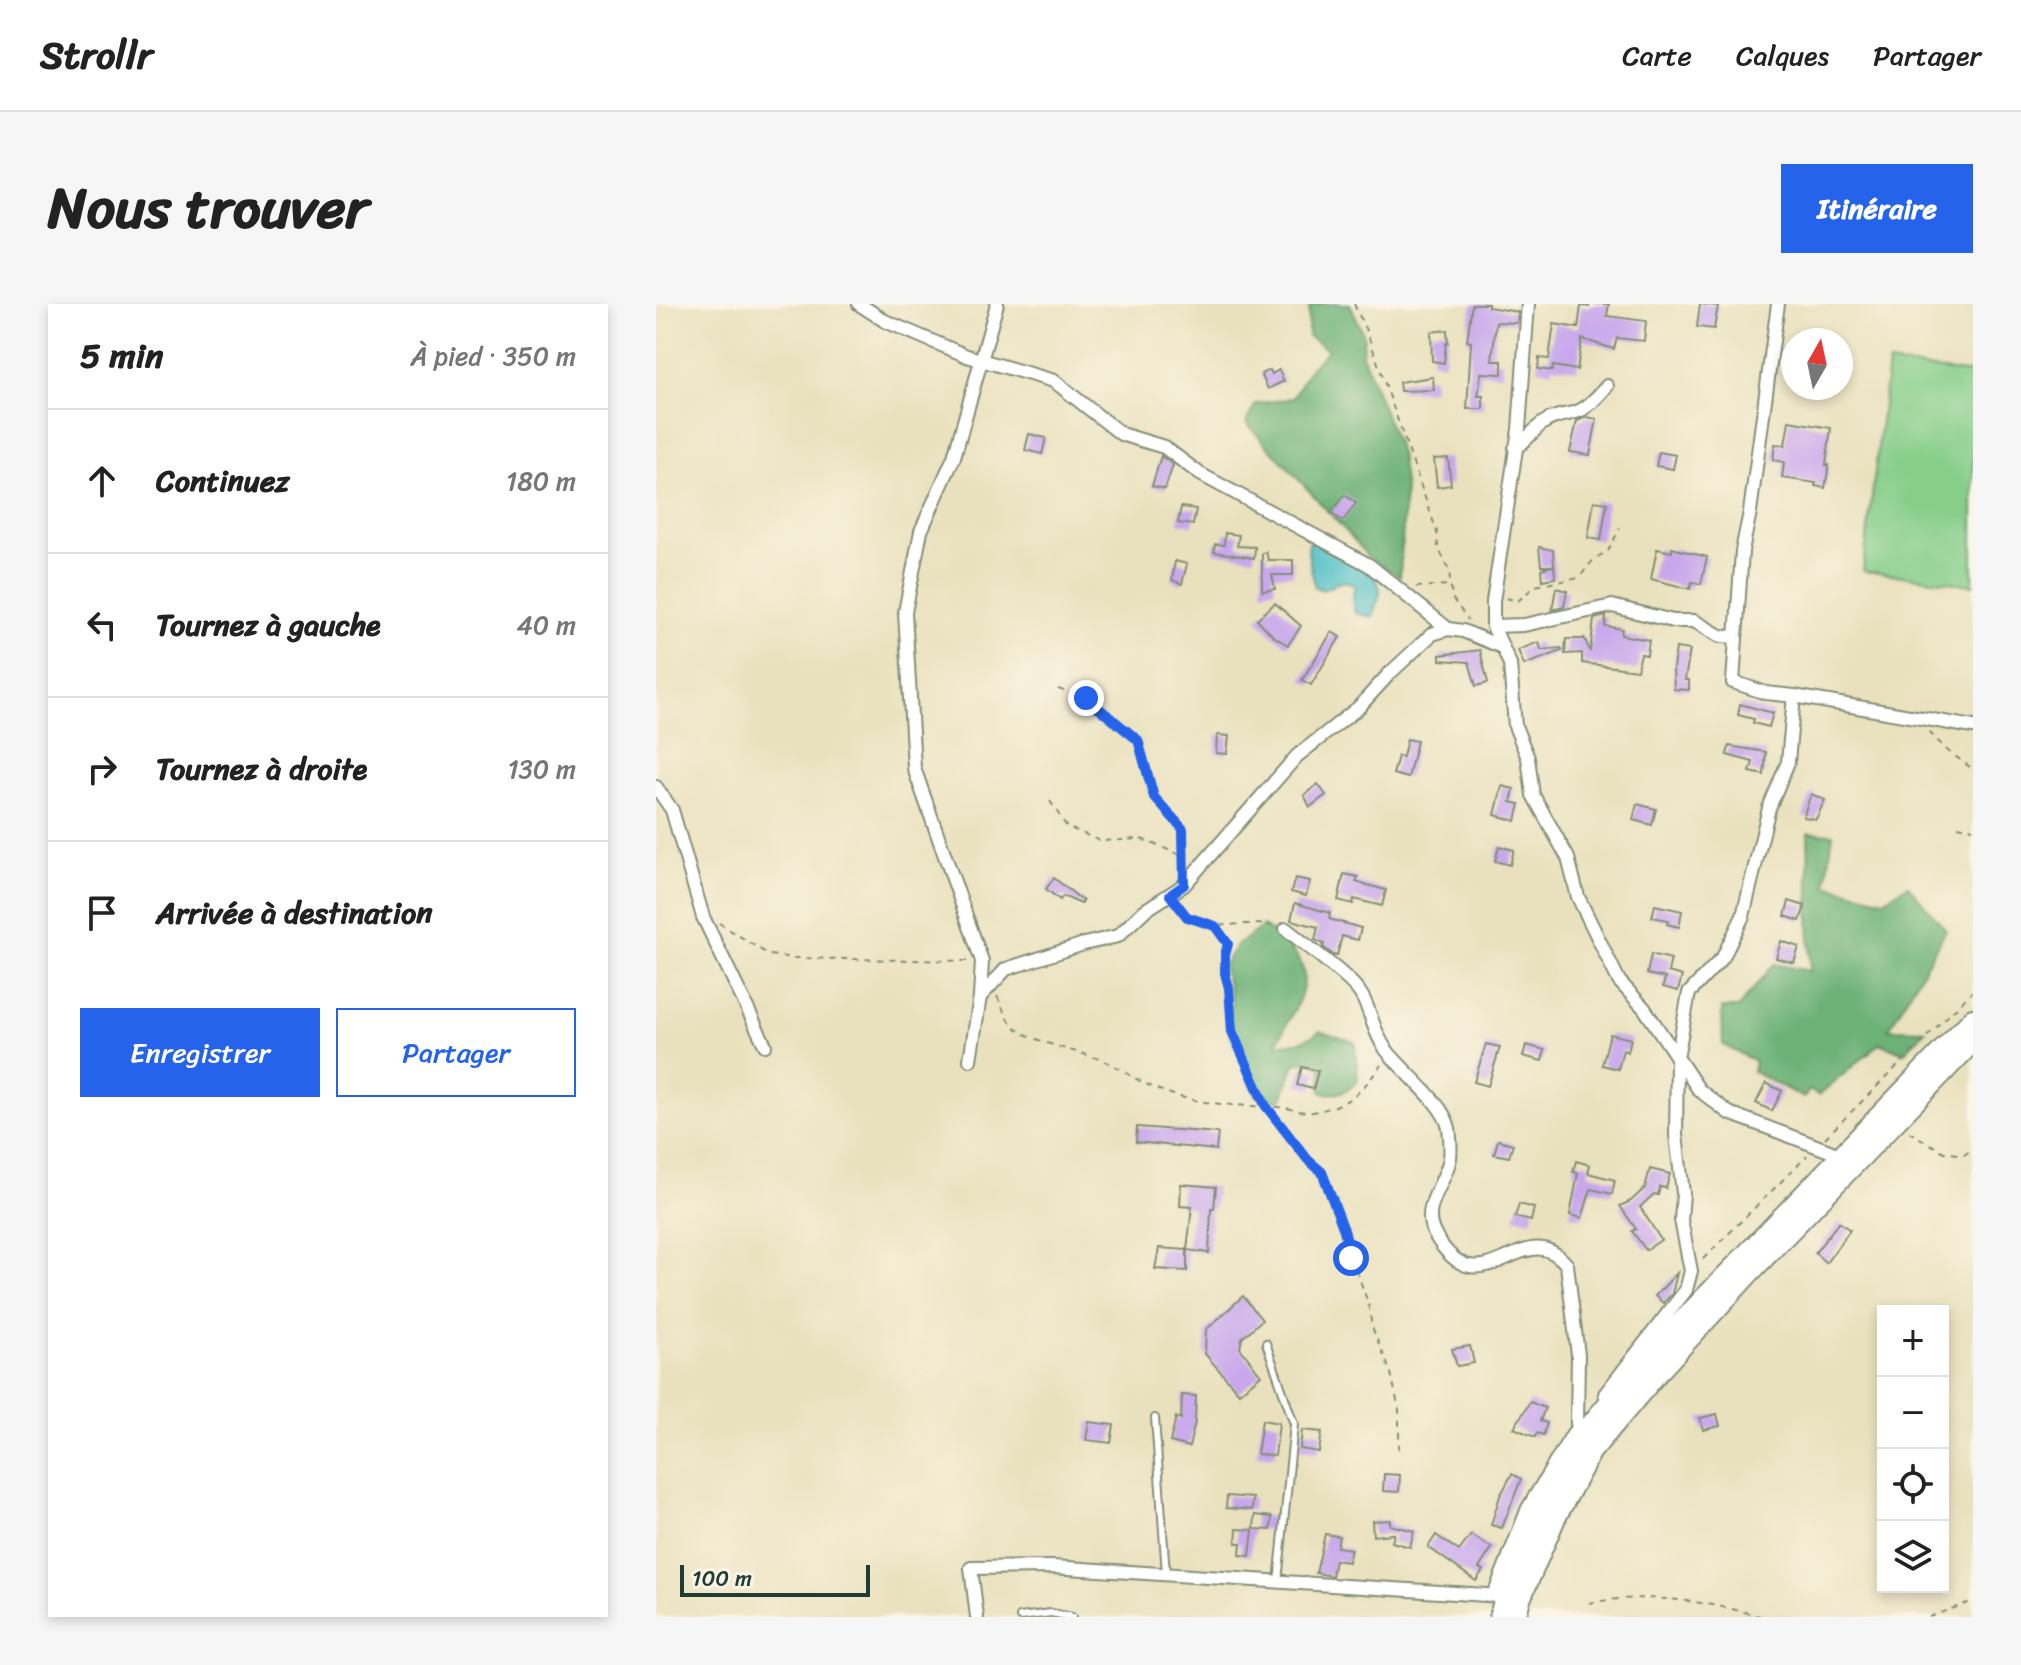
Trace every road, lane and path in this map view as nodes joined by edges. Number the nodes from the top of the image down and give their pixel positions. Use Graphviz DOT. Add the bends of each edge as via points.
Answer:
graph roads {
  1 [pos="859,304"];
  2 [pos="997,304"];
  3 [pos="1354,304"];
  4 [pos="1528,304"];
  5 [pos="1778,304"];
  6 [pos="981,361"];
  7 [pos="1607,386"];
  8 [pos="1515,448"];
  9 [pos="1620,528"];
  10 [pos="1451,585"];
  11 [pos="1397,588"];
  12 [pos="1493,601"];
  13 [pos="1493,626"];
  14 [pos="1448,629"];
  15 [pos="1736,637"];
  16 [pos="1483,640"];
  17 [pos="1502,647"];
  18 [pos="1058,689"];
  19 [pos="1794,696"];
  20 [pos="1973,727"];
  21 [pos="1926,728"];
  22 [pos="1973,769"];
  23 [pos="656,787"];
  24 [pos="1050,801"];
  25 [pos="1958,826"];
  26 [pos="1973,829"];
  27 [pos="1183,856"];
  28 [pos="1184,885"];
  29 [pos="1170,895"];
  30 [pos="703,917"];
  31 [pos="1215,926"];
  32 [pos="1286,929"];
  33 [pos="982,961"];
  34 [pos="992,984"];
  35 [pos="1973,991"];
  36 [pos="980,997"];
  37 [pos="1973,1019"];
  38 [pos="1973,1041"];
  39 [pos="765,1045"];
  40 [pos="1389,1053"];
  41 [pos="1677,1058"];
  42 [pos="970,1060"];
  43 [pos="1266,1106"];
  44 [pos="1894,1124"];
  45 [pos="1816,1147"];
  46 [pos="1973,1149"];
  47 [pos="1840,1155"];
  48 [pos="1691,1271"];
  49 [pos="1266,1343"];
  50 [pos="1155,1418"];
  51 [pos="1580,1431"];
  52 [pos="1399,1451"];
  53 [pos="1166,1575"];
  54 [pos="1278,1582"];
  55 [pos="1973,1601"];
  56 [pos="1508,1602"];
  57 [pos="1589,1603"];
  58 [pos="977,1617"];
  59 [pos="1020,1617"];
  60 [pos="1072,1617"];
  61 [pos="1500,1617"];
  62 [pos="1763,1617"];
  63 [pos="1929,1617"];
  1 -- 6 [label="street" via="885,321"];
  2 -- 6 [label="street"];
  3 -- 10 [label="path"];
  4 -- 8 [label="street"];
  5 -- 15 [label="street" via="1742,551"];
  6 -- 11 [label="street" via="1054,381 1121,434 1164,447 1200,474 1369,565"];
  6 -- 33 [label="street" via="954,457 921,531 905,612 914,768"];
  7 -- 8 [label="street" via="1578,411 1539,425"];
  8 -- 12 [label="street"];
  9 -- 12 [label="path" via="1608,551 1579,578 1535,586 1518,601"];
  10 -- 11 [label="path"];
  10 -- 16 [label="path" via="1452,598"];
  11 -- 14 [label="street"];
  12 -- 13 [label="street"];
  13 -- 15 [label="street" via="1524,625 1612,606 1694,621 1720,636"];
  13 -- 17 [label="street"];
  14 -- 16 [label="street"];
  14 -- 28 [label="street" via="1432,634 1358,708 1297,756"];
  15 -- 19 [label="street" via="1733,682"];
  16 -- 17 [label="street"];
  17 -- 41 [label="street" via="1510,664 1515,726 1528,758 1533,795 1568,858 1578,897 1619,981"];
  18 -- 27 [label="path" via="1086,698 1138,740 1154,797 1183,829"];
  19 -- 20 [label="street"];
  19 -- 41 [label="street" via="1788,762 1769,808 1743,916 1723,957 1689,993"];
  21 -- 22 [label="path"];
  23 -- 30 [label="street" via="672,810"];
  24 -- 27 [label="path" via="1067,827 1101,841 1141,839"];
  25 -- 26 [label="path"];
  27 -- 28 [label="path"];
  28 -- 29 [label="street"];
  29 -- 31 [label="path" via="1187,917"];
  29 -- 34 [label="street" via="1118,936 1006,969"];
  30 -- 33 [label="path" via="769,955"];
  30 -- 39 [label="street"];
  31 -- 32 [label="path" via="1264,924"];
  31 -- 43 [label="path" via="1228,944 1225,973 1232,1031"];
  32 -- 40 [label="street" via="1359,991"];
  33 -- 36 [label="street"];
  34 -- 36 [label="street"];
  34 -- 43 [label="path" via="1018,1030 1199,1102"];
  35 -- 45 [label="path"];
  36 -- 42 [label="street"];
  37 -- 47 [label="main road"];
  38 -- 44 [label="main road"];
  40 -- 43 [label="path" via="1362,1091 1346,1103 1309,1114"];
  40 -- 51 [label="street" via="1449,1126 1450,1159 1431,1213 1433,1231 1456,1261 1485,1268 1528,1249 1545,1249 1567,1265"];
  41 -- 45 [label="street" via="1699,1090 1729,1113"];
  41 -- 48 [label="street" via="1681,1220"];
  43 -- 52 [label="path" via="1322,1172 1391,1373 1399,1410"];
  44 -- 46 [label="path" via="1944,1152 1964,1155"];
  44 -- 56 [label="main road" via="1709,1316 1591,1451"];
  45 -- 47 [label="street"];
  45 -- 48 [label="path"];
  47 -- 51 [label="main road"];
  48 -- 51 [label="street" via="1686,1290"];
  49 -- 54 [label="lane" via="1294,1424"];
  50 -- 53 [label="lane"];
  51 -- 56 [label="main road" via="1543,1508"];
  53 -- 54 [label="street"];
  53 -- 58 [label="street" via="971,1568"];
  54 -- 56 [label="street"];
  55 -- 63 [label="path"];
  56 -- 61 [label="main road"];
  57 -- 62 [label="path" via="1676,1598"];
  59 -- 60 [label="lane"];
}
